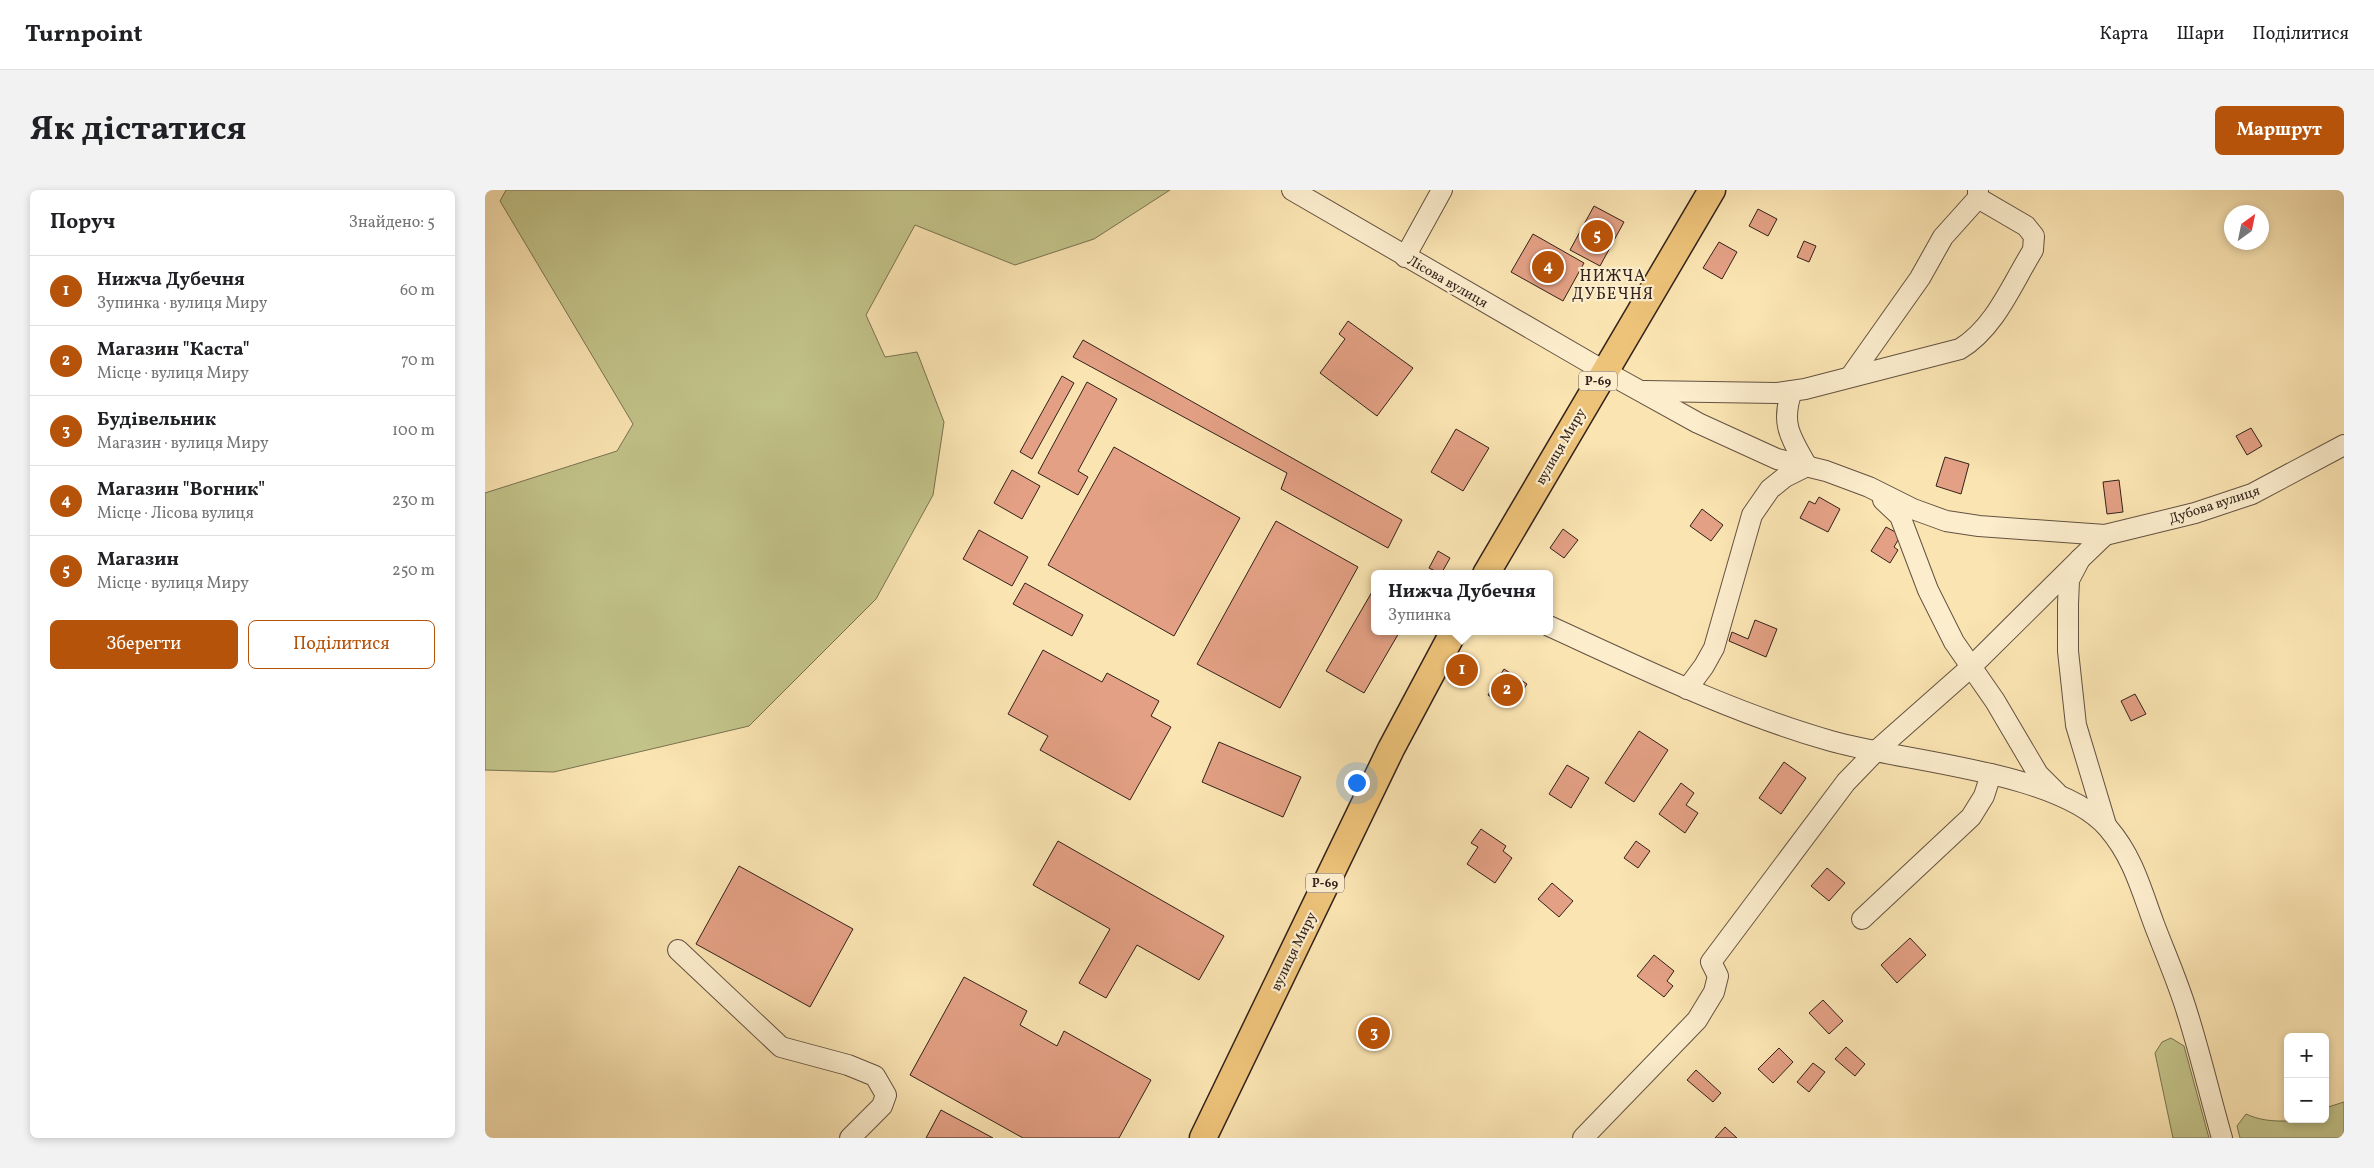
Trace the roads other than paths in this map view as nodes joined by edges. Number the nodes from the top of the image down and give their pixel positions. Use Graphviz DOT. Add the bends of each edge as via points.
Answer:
graph roads {
  1 [pos="1292,190"];
  2 [pos="1442,190"];
  3 [pos="1712,190"];
  4 [pos="1978,194"];
  5 [pos="1405,257"];
  6 [pos="1604,371"];
  7 [pos="1849,377"];
  8 [pos="1640,391"];
  9 [pos="1792,391"];
  10 [pos="2344,445"];
  11 [pos="1807,466"];
  12 [pos="1869,487"];
  13 [pos="2105,535"];
  14 [pos="2080,559"];
  15 [pos="1487,570"];
  16 [pos="1553,628"];
  17 [pos="1452,635"];
  18 [pos="1971,667"];
  19 [pos="1687,689"];
  20 [pos="1876,751"];
  21 [pos="1991,774"];
  22 [pos="2062,797"];
  23 [pos="2106,825"];
  24 [pos="1861,919"];
  25 [pos="678,950"];
  26 [pos="850,1138"];
  27 [pos="1203,1138"];
  28 [pos="1583,1138"];
  29 [pos="2222,1138"];
  1 -- 5 [label="street, Лісова вулиця"];
  2 -- 5 [label="street"];
  3 -- 6 [label="main road, вулиця Миру / Р-69"];
  4 -- 7 [label="street" via="1943,236 1920,278"];
  4 -- 7 [label="street" via="2026,226 2034,236 2033,250 1987,325 1973,341 1959,349"];
  5 -- 6 [label="street, Лісова вулиця"];
  6 -- 8 [label="street, Лісова вулиця"];
  6 -- 15 [label="main road, вулиця Миру / Р-69"];
  7 -- 9 [label="street"];
  8 -- 9 [label="street"];
  8 -- 11 [label="street, Лісова вулиця" via="1741,443 1777,459"];
  9 -- 11 [label="street" via="1785,421 1790,438"];
  10 -- 13 [label="street, Дубова вулиця" via="2252,494 2195,513"];
  11 -- 12 [label="street, Лісова вулиця"];
  11 -- 19 [label="street" via="1785,477 1771,489 1752,516 1714,648"];
  12 -- 13 [label="street, Лісова вулиця" via="1946,521"];
  12 -- 18 [label="street" via="1900,516 1928,590 1953,642"];
  13 -- 14 [label="street"];
  14 -- 18 [label="street"];
  14 -- 23 [label="street" via="2069,580 2068,651 2076,726"];
  16 -- 19 [label="street"];
  17 -- 27 [label="main road, вулиця Миру / Р-69" via="1375,781"];
  18 -- 20 [label="street"];
  18 -- 22 [label="street" via="2038,774"];
  19 -- 20 [label="street" via="1831,741"];
  20 -- 21 [label="street"];
  20 -- 28 [label="street" via="1846,782 1711,962 1717,976 1716,984 1697,1020"];
  21 -- 22 [label="street"];
  21 -- 24 [label="street" via="1984,796 1971,817"];
  22 -- 23 [label="street" via="2081,806"];
  23 -- 29 [label="street" via="2128,852 2183,1001"];
  25 -- 26 [label="street" via="781,1047 848,1065 875,1076 886,1095 882,1106"];
}
